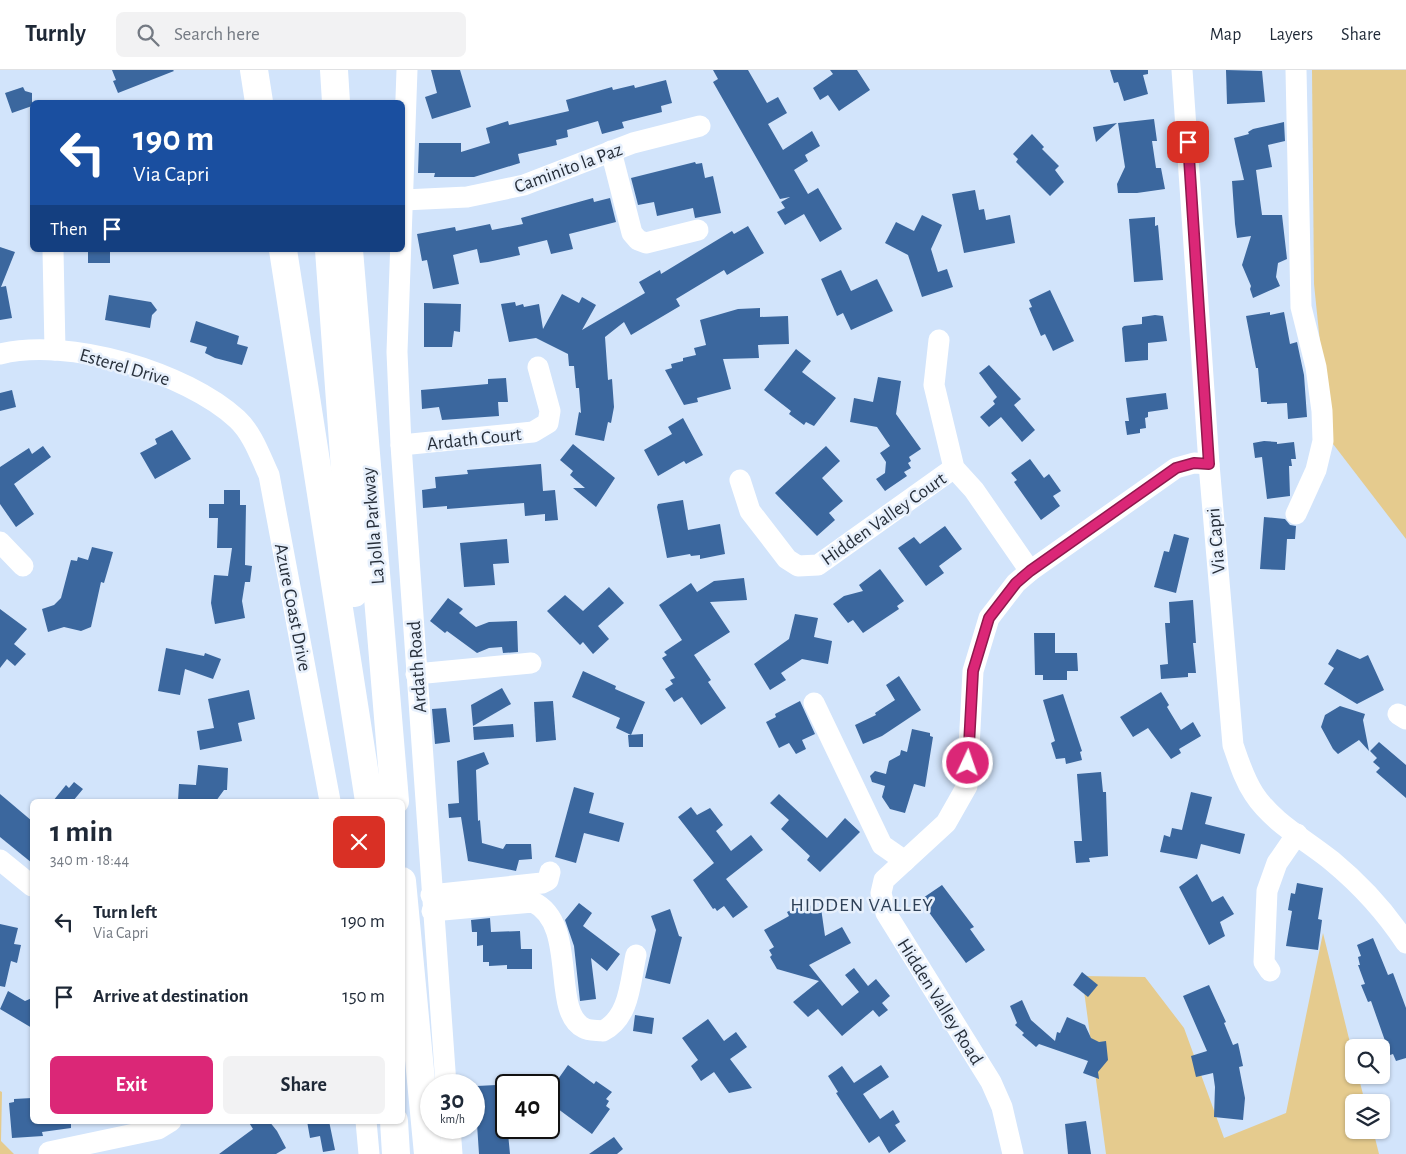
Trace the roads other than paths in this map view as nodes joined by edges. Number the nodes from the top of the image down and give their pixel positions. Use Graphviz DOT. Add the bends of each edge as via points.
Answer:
graph roads {
  1 [pos="254,70"];
  2 [pos="315,70"];
  3 [pos="334,70"];
  4 [pos="408,70"];
  5 [pos="1182,70"];
  6 [pos="1296,70"];
  7 [pos="259,100"];
  8 [pos="317,100"];
  9 [pos="336,100"];
  10 [pos="700,126"];
  11 [pos="611,151"];
  12 [pos="405,168"];
  13 [pos="405,200"];
  14 [pos="698,230"];
  15 [pos="53,252"];
  16 [pos="283,252"];
  17 [pos="329,252"];
  18 [pos="349,252"];
  19 [pos="403,252"];
  20 [pos="939,340"];
  21 [pos="55,350"];
  22 [pos="0,354"];
  23 [pos="538,366"];
  24 [pos="238,420"];
  25 [pos="401,445"];
  26 [pos="1209,464"];
  27 [pos="954,468"];
  28 [pos="740,480"];
  29 [pos="1296,514"];
  30 [pos="0,542"];
  31 [pos="24,566"];
  32 [pos="1030,571"];
  33 [pos="531,663"];
  34 [pos="416,674"];
  35 [pos="814,703"];
  36 [pos="330,799"];
  37 [pos="370,799"];
  38 [pos="370,799"];
  39 [pos="395,799"];
  40 [pos="1297,834"];
  41 [pos="0,860"];
  42 [pos="905,861"];
  43 [pos="550,872"];
  44 [pos="30,884"];
  45 [pos="432,903"];
  46 [pos="405,912"];
  47 [pos="1406,943"];
  48 [pos="636,955"];
  49 [pos="1270,971"];
  50 [pos="445,1074"];
  51 [pos="165,1124"];
  52 [pos="366,1124"];
  53 [pos="394,1124"];
  54 [pos="451,1139"];
  55 [pos="50,1152"];
  56 [pos="369,1154"];
  57 [pos="396,1154"];
  58 [pos="428,1154"];
  59 [pos="452,1154"];
  60 [pos="1013,1154"];
  1 -- 7 [label="highway"];
  2 -- 8 [label="highway"];
  3 -- 9 [label="highway"];
  4 -- 12 [label="street, Ardath Road"];
  5 -- 26 [label="street, Via Capri"];
  6 -- 29 [label="street" via="1301,308 1316,367 1323,441 1316,470"];
  10 -- 11 [label="street, Caminito la Paz"];
  11 -- 13 [label="street, Caminito la Paz" via="524,186 467,197"];
  11 -- 14 [label="street" via="632,233 638,240 646,243"];
  15 -- 21 [label="street"];
  16 -- 37 [label="highway"];
  17 -- 38 [label="highway, La Jolla Parkway"];
  18 -- 39 [label="highway, La Jolla Parkway"];
  19 -- 25 [label="street, Ardath Road" via="397,352"];
  20 -- 27 [label="street" via="934,385"];
  21 -- 22 [label="street, Esterel Drive"];
  21 -- 24 [label="street, Esterel Drive" via="124,362 177,380 220,405"];
  23 -- 25 [label="street, Ardath Court" via="550,410 548,423 534,432"];
  24 -- 36 [label="street, Azure Coast Drive" via="249,433 270,475"];
  25 -- 34 [label="street, Ardath Road"];
  26 -- 32 [label="street, Hidden Valley Road" via="1194,463 1176,468"];
  26 -- 40 [label="street, Via Capri" via="1234,745 1242,772 1254,795"];
  27 -- 28 [label="street, Hidden Valley Court" via="818,565 804,567 788,559 750,511"];
  27 -- 32 [label="street" via="974,490"];
  30 -- 31 [label="street"];
  32 -- 42 [label="street, Hidden Valley Road" via="1016,583 989,618 980,644 973,671 967,786 946,823"];
  33 -- 34 [label="street"];
  34 -- 45 [label="street, Ardath Road"];
  35 -- 42 [label="street" via="882,845"];
  40 -- 47 [label="street, Via Capri" via="1362,888 1386,913"];
  40 -- 49 [label="street" via="1277,863 1267,891 1264,962"];
  41 -- 44 [label="street"];
  42 -- 60 [label="street, Hidden Valley Road" via="884,880 881,893 886,913 990,1082 1002,1108"];
  43 -- 45 [label="street" via="548,880 542,883"];
  45 -- 48 [label="street" via="533,902 544,907 556,925 569,1006 585,1029 603,1031 620,1018"];
  45 -- 50 [label="street, Ardath Road"];
  46 -- 58 [label="highway"];
  51 -- 55 [label="street"];
  52 -- 56 [label="street"];
  53 -- 57 [label="highway"];
  54 -- 59 [label="street"];
}
